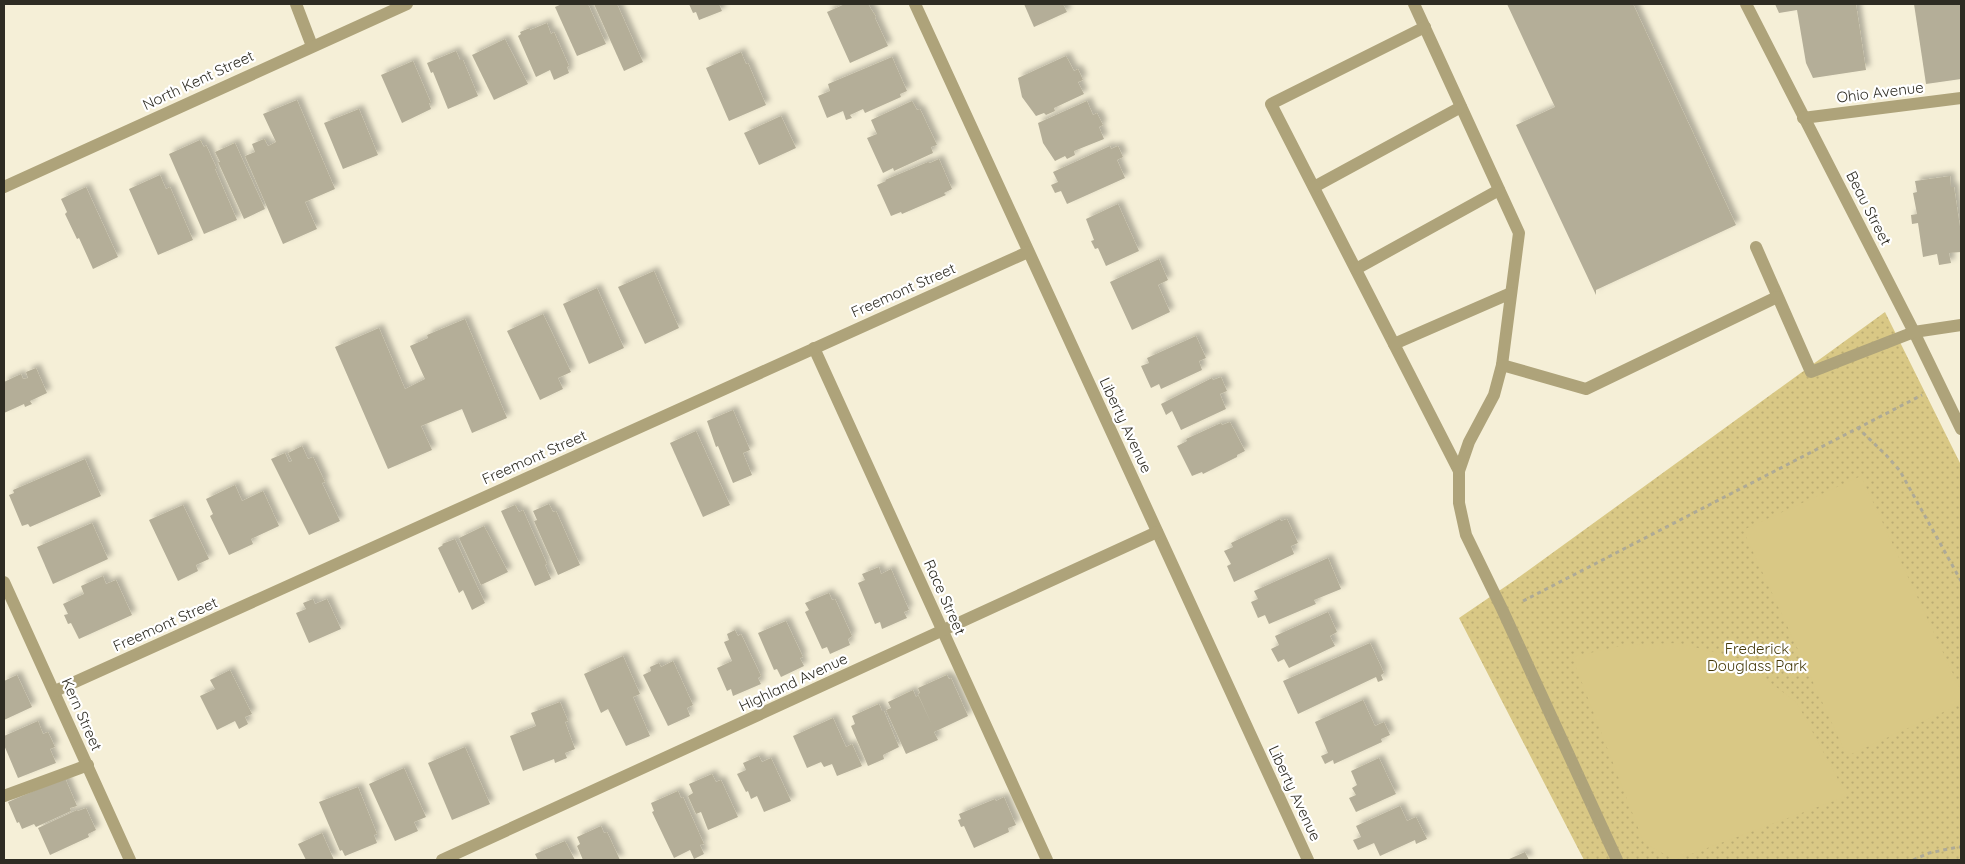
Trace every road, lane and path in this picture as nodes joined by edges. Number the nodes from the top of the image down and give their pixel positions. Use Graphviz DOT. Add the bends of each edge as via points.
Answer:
graph roads {
  1 [pos="296,4"];
  2 [pos="407,4"];
  3 [pos="915,4"];
  4 [pos="1414,4"];
  5 [pos="1746,4"];
  6 [pos="1425,27"];
  7 [pos="312,46"];
  8 [pos="1961,98"];
  9 [pos="1461,107"];
  10 [pos="1803,118"];
  11 [pos="4,186"];
  12 [pos="1314,187"];
  13 [pos="1499,190"];
  14 [pos="1756,247"];
  15 [pos="1028,252"];
  16 [pos="1356,269"];
  17 [pos="1511,293"];
  18 [pos="1777,296"];
  19 [pos="1961,325"];
  20 [pos="1914,332"];
  21 [pos="1394,344"];
  22 [pos="814,348"];
  23 [pos="1502,365"];
  24 [pos="1940,386"];
  25 [pos="1857,427"];
  26 [pos="1961,429"];
  27 [pos="1459,471"];
  28 [pos="1157,532"];
  29 [pos="1961,581"];
  30 [pos="4,582"];
  31 [pos="1502,609"];
  32 [pos="943,632"];
  33 [pos="54,691"];
  34 [pos="88,765"];
  35 [pos="4,796"];
  36 [pos="1961,848"];
  37 [pos="130,860"];
  38 [pos="442,860"];
  39 [pos="1047,860"];
  40 [pos="1308,860"];
  41 [pos="1617,860"];
  42 [pos="1913,860"];
  1 -- 7 [label="street"];
  2 -- 7 [label="street, North Kent Street"];
  3 -- 15 [label="street, Liberty Avenue"];
  4 -- 6 [label="street"];
  5 -- 10 [label="street, Beau Street"];
  6 -- 9 [label="street"];
  6 -- 12 [label="street" via="1271,104"];
  7 -- 11 [label="street, North Kent Street"];
  8 -- 10 [label="street, Ohio Avenue"];
  9 -- 12 [label="street"];
  9 -- 13 [label="street"];
  10 -- 20 [label="street, Beau Street"];
  12 -- 16 [label="street"];
  13 -- 16 [label="street"];
  13 -- 17 [label="street" via="1519,233"];
  14 -- 18 [label="street"];
  15 -- 22 [label="street, Freemont Street"];
  15 -- 28 [label="street, Liberty Avenue"];
  16 -- 21 [label="street"];
  17 -- 21 [label="street"];
  17 -- 23 [label="street"];
  18 -- 20 [label="street" via="1810,372"];
  18 -- 23 [label="street" via="1586,389"];
  19 -- 20 [label="street"];
  20 -- 24 [label="street, Beau Street"];
  21 -- 27 [label="street"];
  22 -- 32 [label="street, Race Street"];
  22 -- 33 [label="street, Freemont Street"];
  23 -- 27 [label="street" via="1494,395 1469,442"];
  24 -- 25 [label="path"];
  24 -- 26 [label="street, Beau Street"];
  25 -- 29 [label="path" via="1900,471"];
  25 -- 31 [label="path"];
  27 -- 31 [label="street" via="1459,503 1466,535"];
  28 -- 32 [label="street, Highland Avenue"];
  28 -- 40 [label="street, Liberty Avenue"];
  30 -- 33 [label="street, Kern Street"];
  31 -- 41 [label="street"];
  32 -- 38 [label="street, Highland Avenue"];
  32 -- 39 [label="street, Race Street"];
  33 -- 34 [label="street, Kern Street"];
  34 -- 35 [label="street"];
  34 -- 37 [label="street, Kern Street"];
  36 -- 42 [label="path" via="1929,853"];
}
